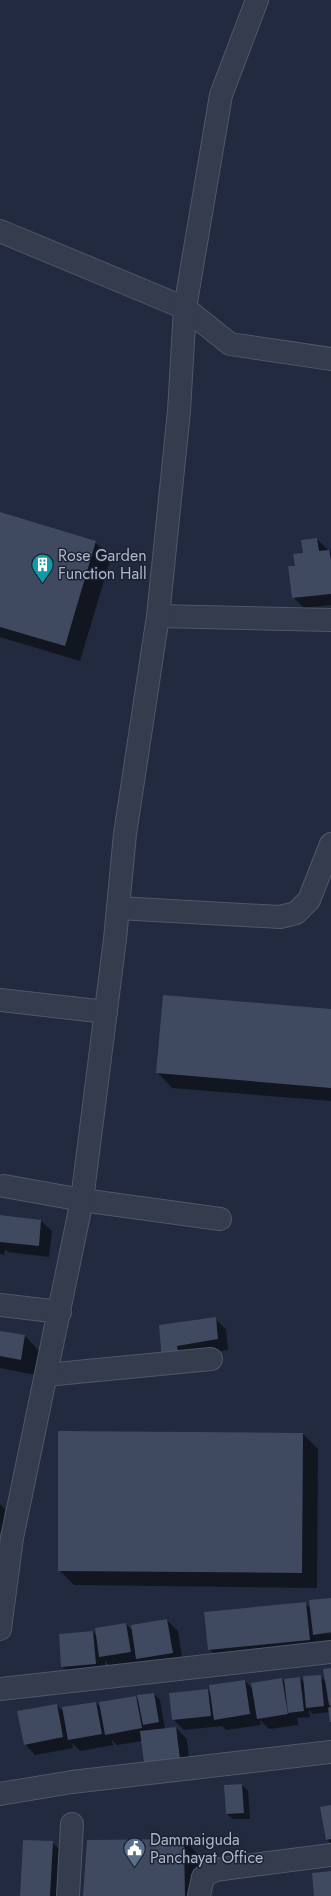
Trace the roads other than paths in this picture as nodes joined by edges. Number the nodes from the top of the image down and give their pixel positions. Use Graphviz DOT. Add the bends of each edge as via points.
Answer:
graph roads {
  1 [pos="258,0"];
  2 [pos="0,231"];
  3 [pos="185,308"];
  4 [pos="331,360"];
  5 [pos="158,616"];
  6 [pos="331,620"];
  7 [pos="331,844"];
  8 [pos="118,908"];
  9 [pos="0,1000"];
  10 [pos="106,1012"];
  11 [pos="4,1186"];
  12 [pos="82,1200"];
  13 [pos="220,1219"];
  14 [pos="0,1305"];
  15 [pos="60,1312"];
  16 [pos="211,1359"];
  17 [pos="46,1375"];
  18 [pos="6,1537"];
  19 [pos="0,1629"];
  20 [pos="331,1652"];
  21 [pos="0,1689"];
  22 [pos="331,1752"];
  23 [pos="0,1794"];
  24 [pos="72,1824"];
  25 [pos="331,1855"];
  26 [pos="68,1896"];
  27 [pos="199,1896"];
  1 -- 3 [label="street" via="221,95"];
  2 -- 3 [label="street"];
  3 -- 4 [label="street" via="230,344"];
  3 -- 5 [label="street" via="179,411"];
  5 -- 6 [label="street"];
  5 -- 8 [label="street" via="125,834"];
  7 -- 8 [label="street" via="309,900 296,913 280,917"];
  8 -- 10 [label="street"];
  9 -- 10 [label="street"];
  10 -- 12 [label="street"];
  11 -- 12 [label="street"];
  12 -- 13 [label="street"];
  12 -- 15 [label="street"];
  14 -- 15 [label="street"];
  15 -- 17 [label="street"];
  16 -- 17 [label="street"];
  17 -- 18 [label="street"];
  18 -- 19 [label="street"];
  20 -- 21 [label="street"];
  22 -- 23 [label="street" via="72,1782"];
  24 -- 26 [label="street"];
  25 -- 27 [label="street" via="215,1870 203,1877"];
}
